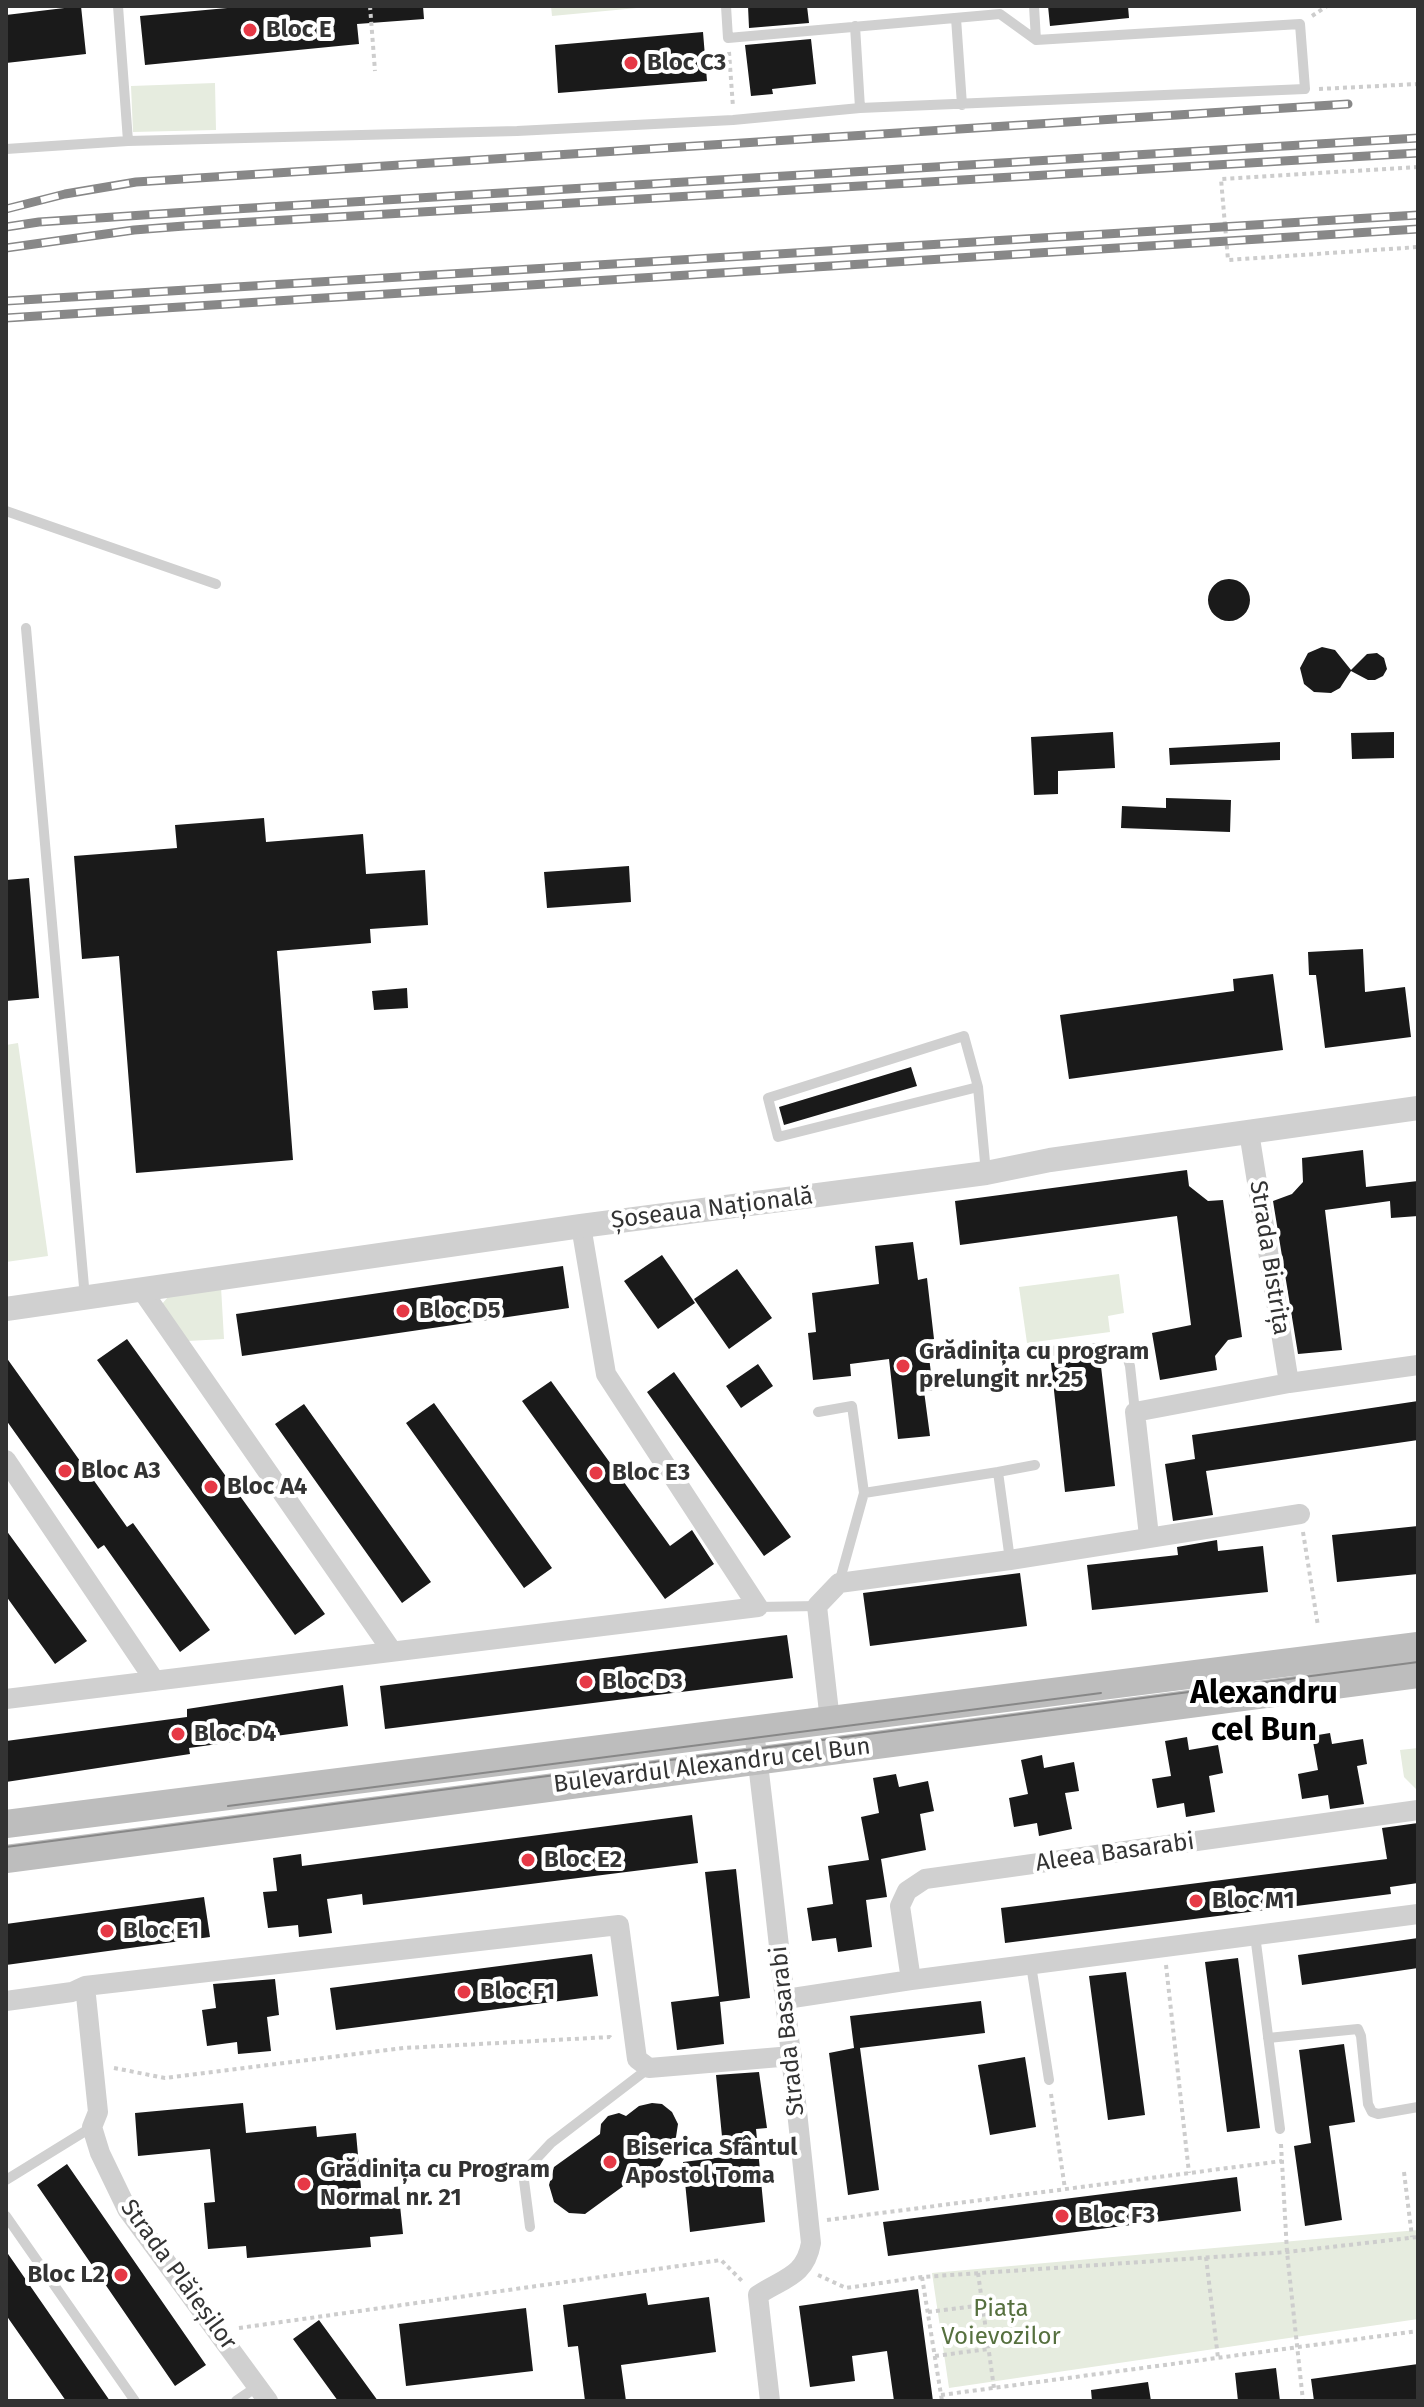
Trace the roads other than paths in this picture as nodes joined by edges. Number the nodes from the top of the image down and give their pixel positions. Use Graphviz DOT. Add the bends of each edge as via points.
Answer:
graph roads {
  1 [pos="118,6"];
  2 [pos="726,6"];
  3 [pos="1034,6"];
  4 [pos="956,18"];
  5 [pos="855,26"];
  6 [pos="1036,40"];
  7 [pos="962,105"];
  8 [pos="860,108"];
  9 [pos="128,141"];
  10 [pos="6,149"];
  11 [pos="6,511"];
  12 [pos="216,584"];
  13 [pos="26,628"];
  14 [pos="978,1087"];
  15 [pos="1418,1108"];
  16 [pos="1249,1132"];
  17 [pos="986,1173"];
  18 [pos="581,1226"];
  19 [pos="141,1289"];
  20 [pos="85,1298"];
  21 [pos="6,1309"];
  22 [pos="1049,1351"];
  23 [pos="1418,1365"];
  24 [pos="1289,1383"];
  25 [pos="818,1412"];
  26 [pos="1135,1412"];
  27 [pos="6,1460"];
  28 [pos="1035,1465"];
  29 [pos="998,1472"];
  30 [pos="864,1493"];
  31 [pos="1300,1514"];
  32 [pos="1149,1536"];
  33 [pos="1010,1560"];
  34 [pos="839,1583"];
  35 [pos="817,1606"];
  36 [pos="758,1607"];
  37 [pos="1418,1646"];
  38 [pos="392,1651"];
  39 [pos="1418,1674"];
  40 [pos="155,1681"];
  41 [pos="6,1699"];
  42 [pos="830,1721"];
  43 [pos="754,1731"];
  44 [pos="757,1760"];
  45 [pos="1418,1810"];
  46 [pos="6,1824"];
  47 [pos="6,1859"];
  48 [pos="1418,1914"];
  49 [pos="1255,1935"];
  50 [pos="1031,1965"];
  51 [pos="911,1980"];
  52 [pos="85,1986"];
  53 [pos="786,1999"];
  54 [pos="6,2001"];
  55 [pos="1268,2038"];
  56 [pos="792,2056"];
  57 [pos="643,2064"];
  58 [pos="1049,2080"];
  59 [pos="1418,2107"];
  60 [pos="92,2127"];
  61 [pos="1280,2129"];
  62 [pos="6,2180"];
  63 [pos="6,2216"];
  64 [pos="530,2227"];
  65 [pos="263,2394"];
  66 [pos="135,2401"];
  67 [pos="236,2401"];
  68 [pos="770,2401"];
  1 -- 9 [label="lane"];
  2 -- 5 [label="lane" via="728,38"];
  3 -- 6 [label="lane"];
  4 -- 5 [label="lane"];
  4 -- 6 [label="lane" via="1000,14"];
  4 -- 7 [label="lane"];
  5 -- 8 [label="lane"];
  6 -- 7 [label="lane" via="1300,24 1305,89"];
  7 -- 8 [label="lane"];
  8 -- 9 [label="lane" via="517,131"];
  9 -- 10 [label="lane"];
  11 -- 12 [label="lane"];
  13 -- 20 [label="lane"];
  14 -- 14 [label="lane" via="964,1036 768,1098 778,1137"];
  14 -- 17 [label="lane"];
  15 -- 16 [label="street, Șoseaua Națională"];
  16 -- 17 [label="street, Șoseaua Națională"];
  16 -- 24 [label="street, Strada Bistrița"];
  17 -- 18 [label="street, Șoseaua Națională"];
  18 -- 19 [label="street, Șoseaua Națională"];
  18 -- 36 [label="street" via="606,1374"];
  19 -- 20 [label="street, Șoseaua Națională"];
  19 -- 38 [label="street"];
  20 -- 21 [label="street, Șoseaua Națională"];
  22 -- 26 [label="lane" via="1125,1351"];
  23 -- 24 [label="street"];
  24 -- 26 [label="street"];
  25 -- 30 [label="lane" via="852,1406"];
  26 -- 32 [label="street"];
  27 -- 40 [label="street"];
  28 -- 29 [label="lane"];
  29 -- 30 [label="lane"];
  29 -- 33 [label="lane"];
  30 -- 34 [label="lane"];
  31 -- 32 [label="street"];
  32 -- 33 [label="street"];
  33 -- 34 [label="street"];
  34 -- 35 [label="street"];
  35 -- 36 [label="lane"];
  35 -- 42 [label="street"];
  36 -- 38 [label="street"];
  37 -- 42 [label="main road, Bulevardul Alexandru cel Bun"];
  38 -- 40 [label="street"];
  39 -- 44 [label="main road, Bulevardul Alexandru cel Bun"];
  40 -- 41 [label="street"];
  42 -- 43 [label="main road, Bulevardul Alexandru cel Bun"];
  43 -- 44 [label="street, Strada Basarabi"];
  43 -- 46 [label="main road, Bulevardul Alexandru cel Bun"];
  44 -- 47 [label="main road, Bulevardul Alexandru cel Bun"];
  44 -- 53 [label="street, Strada Basarabi"];
  45 -- 51 [label="street, Aleea Basarabi" via="925,1879 907,1891 900,1906"];
  48 -- 49 [label="street"];
  49 -- 50 [label="street"];
  49 -- 55 [label="lane"];
  50 -- 51 [label="street"];
  50 -- 58 [label="lane"];
  51 -- 53 [label="street"];
  52 -- 54 [label="street"];
  52 -- 57 [label="street" via="619,1925"];
  52 -- 60 [label="street, Strada Plăieșilor" via="98,2112"];
  53 -- 56 [label="street, Strada Basarabi"];
  55 -- 59 [label="lane" via="1360,2031 1372,2112"];
  55 -- 61 [label="lane"];
  56 -- 57 [label="street"];
  56 -- 68 [label="street, Strada Basarabi" via="811,2243 797,2273 758,2295"];
  57 -- 64 [label="lane" via="523,2173"];
  60 -- 62 [label="lane"];
  60 -- 65 [label="street, Strada Plăieșilor" via="127,2209"];
  63 -- 66 [label="lane"];
  65 -- 67 [label="lane"];
}
